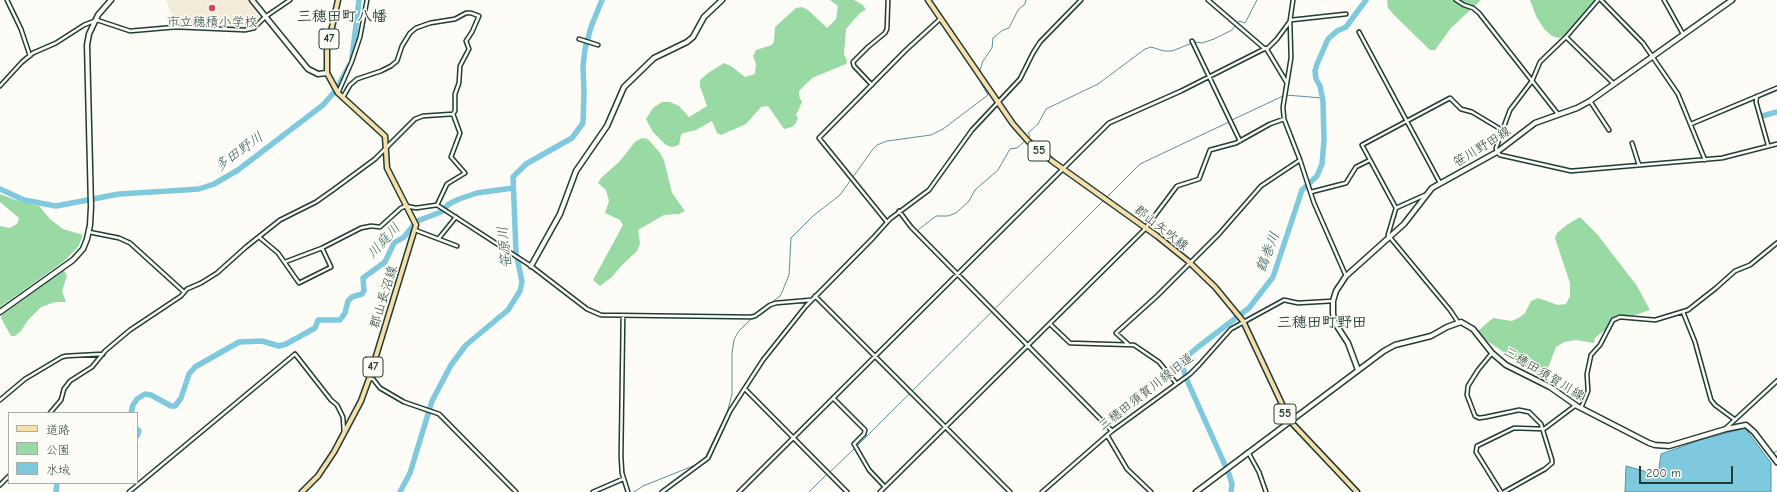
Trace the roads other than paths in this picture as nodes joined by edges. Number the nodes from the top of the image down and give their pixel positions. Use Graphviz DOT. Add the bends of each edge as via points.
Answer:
graph roads {
  1 [pos="7,0"];
  2 [pos="111,0"];
  3 [pos="252,0"];
  4 [pos="290,0"];
  5 [pos="338,0"];
  6 [pos="367,0"];
  7 [pos="722,0"];
  8 [pos="888,0"];
  9 [pos="928,0"];
  10 [pos="1081,0"];
  11 [pos="1208,0"];
  12 [pos="1293,0"];
  13 [pos="1456,0"];
  14 [pos="1600,0"];
  15 [pos="1664,0"];
  16 [pos="1732,0"];
  17 [pos="1346,14"];
  18 [pos="265,17"];
  19 [pos="940,19"];
  20 [pos="95,21"];
  21 [pos="1290,21"];
  22 [pos="1359,32"];
  23 [pos="1683,34"];
  24 [pos="1566,37"];
  25 [pos="579,39"];
  26 [pos="1192,41"];
  27 [pos="598,45"];
  28 [pos="1266,49"];
  29 [pos="30,56"];
  30 [pos="1653,56"];
  31 [pos="327,73"];
  32 [pos="1209,76"];
  33 [pos="1532,81"];
  34 [pos="1287,83"];
  35 [pos="872,85"];
  36 [pos="1614,85"];
  37 [pos="0,86"];
  38 [pos="1777,88"];
  39 [pos="338,93"];
  40 [pos="1757,96"];
  41 [pos="342,97"];
  42 [pos="1590,101"];
  43 [pos="998,102"];
  44 [pos="453,114"];
  45 [pos="1558,114"];
  46 [pos="1284,119"];
  47 [pos="1406,121"];
  48 [pos="1691,124"];
  49 [pos="1502,130"];
  50 [pos="1609,130"];
  51 [pos="1240,141"];
  52 [pos="1632,143"];
  53 [pos="1777,144"];
  54 [pos="1768,145"];
  55 [pos="387,148"];
  56 [pos="1497,152"];
  57 [pos="1300,160"];
  58 [pos="1370,160"];
  59 [pos="1705,160"];
  60 [pos="1639,165"];
  61 [pos="1064,169"];
  62 [pos="1440,183"];
  63 [pos="1311,192"];
  64 [pos="1425,194"];
  65 [pos="439,206"];
  66 [pos="408,207"];
  67 [pos="1396,208"];
  68 [pos="899,211"];
  69 [pos="456,217"];
  70 [pos="887,222"];
  71 [pos="1145,228"];
  72 [pos="415,229"];
  73 [pos="89,232"];
  74 [pos="259,237"];
  75 [pos="439,238"];
  76 [pos="1389,238"];
  77 [pos="1777,243"];
  78 [pos="457,246"];
  79 [pos="322,248"];
  80 [pos="285,262"];
  81 [pos="1190,263"];
  82 [pos="531,266"];
  83 [pos="958,274"];
  84 [pos="1346,276"];
  85 [pos="184,292"];
  86 [pos="815,296"];
  87 [pos="811,300"];
  88 [pos="1333,301"];
  89 [pos="0,312"];
  90 [pos="1683,312"];
  91 [pos="623,316"];
  92 [pos="1243,322"];
  93 [pos="1458,322"];
  94 [pos="1050,324"];
  95 [pos="1128,344"];
  96 [pos="1028,345"];
  97 [pos="1492,352"];
  98 [pos="103,354"];
  99 [pos="875,356"];
  100 [pos="1358,370"];
  101 [pos="369,379"];
  102 [pos="1777,381"];
  103 [pos="1176,383"];
  104 [pos="745,389"];
  105 [pos="833,398"];
  106 [pos="0,400"];
  107 [pos="1576,405"];
  108 [pos="1581,408"];
  109 [pos="51,412"];
  110 [pos="1734,419"];
  111 [pos="1290,421"];
  112 [pos="946,427"];
  113 [pos="1726,429"];
  114 [pos="1543,430"];
  115 [pos="1112,431"];
  116 [pos="344,432"];
  117 [pos="1107,435"];
  118 [pos="793,438"];
  119 [pos="1248,452"];
  120 [pos="1777,462"];
  121 [pos="8,477"];
  122 [pos="623,479"];
  123 [pos="0,485"];
  124 [pos="885,487"];
  125 [pos="130,491"];
  126 [pos="302,492"];
  127 [pos="517,492"];
  128 [pos="593,492"];
  129 [pos="628,492"];
  130 [pos="662,492"];
  131 [pos="739,492"];
  132 [pos="847,492"];
  133 [pos="880,492"];
  134 [pos="1010,492"];
  135 [pos="1042,492"];
  136 [pos="1151,492"];
  137 [pos="1196,492"];
  138 [pos="1266,492"];
  139 [pos="1357,492"];
  140 [pos="1502,492"];
  1 -- 29 [label="street"];
  2 -- 20 [label="street"];
  3 -- 18 [label="street"];
  4 -- 18 [label="street"];
  5 -- 31 [label="main road, 郡山長沼線 / 47" via="327,50"];
  6 -- 39 [label="street" via="360,38"];
  7 -- 82 [label="street" via="704,17 693,37 654,58 624,86 607,126 576,171 560,214"];
  8 -- 35 [label="street" via="885,33 853,62"];
  9 -- 19 [label="main road, 郡山矢吹線 / 55"];
  10 -- 43 [label="street" via="1044,37 1020,79"];
  11 -- 28 [label="street"];
  12 -- 21 [label="street"];
  13 -- 33 [label="street" via="1479,13"];
  14 -- 24 [label="street"];
  14 -- 30 [label="street" via="1642,41"];
  15 -- 23 [label="street"];
  16 -- 23 [label="street, 笹川野田線"];
  17 -- 21 [label="street"];
  18 -- 20 [label="street" via="254,28 245,30 176,28 130,31 99,20"];
  18 -- 31 [label="street" via="308,69 318,74"];
  19 -- 35 [label="street"];
  19 -- 43 [label="main road, 郡山矢吹線 / 55"];
  20 -- 29 [label="street"];
  20 -- 73 [label="street" via="86,49"];
  21 -- 28 [label="street"];
  21 -- 34 [label="street" via="1291,58"];
  22 -- 47 [label="street"];
  23 -- 30 [label="street, 笹川野田線"];
  24 -- 33 [label="street" via="1540,62"];
  24 -- 36 [label="street"];
  25 -- 27 [label="street"];
  26 -- 32 [label="street"];
  28 -- 32 [label="street"];
  28 -- 34 [label="street"];
  29 -- 37 [label="street"];
  30 -- 36 [label="street, 笹川野田線"];
  30 -- 48 [label="street" via="1678,94"];
  31 -- 39 [label="main road, 郡山長沼線 / 47"];
  32 -- 51 [label="street"];
  32 -- 61 [label="street" via="1110,123"];
  33 -- 45 [label="street"];
  33 -- 49 [label="street" via="1510,110"];
  34 -- 46 [label="street"];
  35 -- 70 [label="street" via="819,138"];
  36 -- 42 [label="street, 笹川野田線"];
  38 -- 40 [label="street"];
  39 -- 41 [label="main road, 郡山長沼線 / 47"];
  40 -- 48 [label="street"];
  40 -- 54 [label="street" via="1756,102"];
  41 -- 44 [label="street" via="357,79 381,71 397,61 402,46 416,28 471,13 479,18 466,41 469,49 460,66"];
  41 -- 55 [label="main road, 郡山長沼線 / 47" via="385,136"];
  42 -- 45 [label="street, 笹川野田線"];
  42 -- 50 [label="street"];
  43 -- 61 [label="main road, 郡山矢吹線 / 55" via="1028,141"];
  43 -- 68 [label="street" via="962,143 929,190"];
  44 -- 55 [label="street" via="419,117"];
  44 -- 65 [label="street" via="460,133 451,157 465,173 447,184"];
  45 -- 56 [label="street, 笹川野田線" via="1535,123"];
  46 -- 51 [label="street"];
  46 -- 57 [label="street"];
  47 -- 49 [label="street" via="1450,98 1461,109 1472,112"];
  47 -- 58 [label="street" via="1362,145"];
  47 -- 62 [label="street"];
  48 -- 59 [label="street"];
  49 -- 56 [label="street"];
  51 -- 71 [label="street" via="1210,150 1199,179 1177,186"];
  52 -- 60 [label="street"];
  53 -- 54 [label="street"];
  54 -- 59 [label="street" via="1727,157"];
  55 -- 66 [label="main road, 郡山長沼線 / 47" via="387,168"];
  55 -- 74 [label="street" via="322,198 280,220"];
  56 -- 60 [label="street" via="1502,156 1564,170"];
  56 -- 62 [label="street, 笹川野田線"];
  57 -- 63 [label="street"];
  57 -- 81 [label="street" via="1261,186"];
  58 -- 63 [label="street" via="1356,167 1346,183"];
  58 -- 67 [label="street"];
  59 -- 60 [label="street"];
  61 -- 71 [label="main road, 郡山矢吹線 / 55"];
  61 -- 83 [label="street"];
  62 -- 64 [label="street, 笹川野田線"];
  63 -- 84 [label="street"];
  64 -- 67 [label="street"];
  64 -- 76 [label="street, 笹川野田線" via="1404,224"];
  65 -- 66 [label="street"];
  65 -- 69 [label="street"];
  66 -- 72 [label="main road, 郡山長沼線 / 47" via="416,225"];
  66 -- 79 [label="street" via="399,209 380,227 361,228"];
  67 -- 76 [label="street"];
  68 -- 70 [label="street"];
  68 -- 83 [label="street" via="911,227"];
  69 -- 75 [label="street"];
  69 -- 82 [label="street"];
  70 -- 86 [label="street"];
  71 -- 81 [label="main road, 郡山矢吹線 / 55"];
  71 -- 94 [label="street"];
  72 -- 75 [label="street"];
  72 -- 101 [label="main road, 郡山長沼線 / 47"];
  73 -- 85 [label="street" via="130,242"];
  73 -- 89 [label="street" via="86,244 76,256"];
  74 -- 80 [label="street"];
  74 -- 85 [label="street" via="217,273"];
  75 -- 78 [label="street"];
  76 -- 84 [label="street, 笹川野田線"];
  76 -- 93 [label="street"];
  77 -- 90 [label="street" via="1750,264 1735,270 1716,288"];
  79 -- 80 [label="street"];
  79 -- 80 [label="street" via="332,267 299,283"];
  81 -- 92 [label="main road, 郡山矢吹線 / 55" via="1215,287"];
  81 -- 95 [label="street" via="1116,333"];
  82 -- 91 [label="street" via="587,309 601,315"];
  83 -- 96 [label="street"];
  83 -- 99 [label="street"];
  84 -- 88 [label="street, 笹川野田線"];
  85 -- 98 [label="street" via="130,330"];
  86 -- 87 [label="street"];
  86 -- 99 [label="street"];
  87 -- 91 [label="street" via="776,303 751,317"];
  87 -- 104 [label="street" via="763,360"];
  88 -- 92 [label="street, 三穂田須賀川線旧道" via="1298,303 1284,300"];
  88 -- 100 [label="street, 笹川野田線" via="1332,314 1335,323 1348,343"];
  90 -- 108 [label="street" via="1655,320 1620,317 1613,320 1600,345 1591,355 1587,374 1588,391"];
  90 -- 110 [label="street" via="1695,342 1711,400"];
  91 -- 122 [label="street"];
  92 -- 103 [label="street, 三穂田須賀川線旧道" via="1224,335 1199,365"];
  92 -- 111 [label="main road, 郡山矢吹線 / 55"];
  93 -- 97 [label="street, 三穂田須賀川線" via="1473,329"];
  93 -- 100 [label="street" via="1431,336 1387,349"];
  94 -- 95 [label="street" via="1070,343"];
  94 -- 96 [label="street"];
  95 -- 103 [label="street" via="1156,359"];
  96 -- 112 [label="street"];
  96 -- 115 [label="street"];
  97 -- 107 [label="street, 三穂田須賀川線" via="1510,368 1550,387"];
  97 -- 114 [label="street" via="1468,386 1467,396 1475,416 1479,418 1524,410 1534,415"];
  98 -- 106 [label="street" via="62,357 25,379"];
  98 -- 109 [label="street" via="86,372 67,384 61,400"];
  99 -- 105 [label="street"];
  99 -- 112 [label="street"];
  100 -- 111 [label="street"];
  101 -- 116 [label="main road, 郡山長沼線 / 47" via="361,401"];
  101 -- 127 [label="street" via="373,379 383,390 422,409 439,414"];
  102 -- 110 [label="street"];
  103 -- 115 [label="street, 三穂田須賀川線旧道"];
  104 -- 118 [label="street"];
  104 -- 130 [label="street" via="726,417 708,458"];
  105 -- 118 [label="street"];
  105 -- 124 [label="street" via="865,430 854,444 870,470"];
  107 -- 108 [label="street, 三穂田須賀川線"];
  107 -- 114 [label="street"];
  108 -- 113 [label="street, 三穂田須賀川線" via="1649,443 1662,447"];
  110 -- 113 [label="street"];
  111 -- 119 [label="street"];
  111 -- 139 [label="main road, 郡山矢吹線 / 55"];
  112 -- 124 [label="street"];
  112 -- 134 [label="street"];
  113 -- 120 [label="street, 三穂田須賀川線" via="1749,426"];
  114 -- 140 [label="street" via="1552,463"];
  114 -- 140 [label="street" via="1514,428 1476,446 1476,451"];
  115 -- 117 [label="street, 三穂田須賀川線旧道"];
  116 -- 125 [label="street" via="344,417 337,405 326,395 295,354"];
  116 -- 126 [label="main road, 郡山長沼線 / 47" via="318,476"];
  117 -- 135 [label="street, 三穂田須賀川線旧道"];
  117 -- 136 [label="street" via="1128,469"];
  118 -- 131 [label="street"];
  118 -- 132 [label="street"];
  119 -- 137 [label="street"];
  119 -- 138 [label="street"];
  121 -- 123 [label="street"];
  122 -- 128 [label="street"];
  122 -- 129 [label="street"];
  124 -- 133 [label="street"];
}
